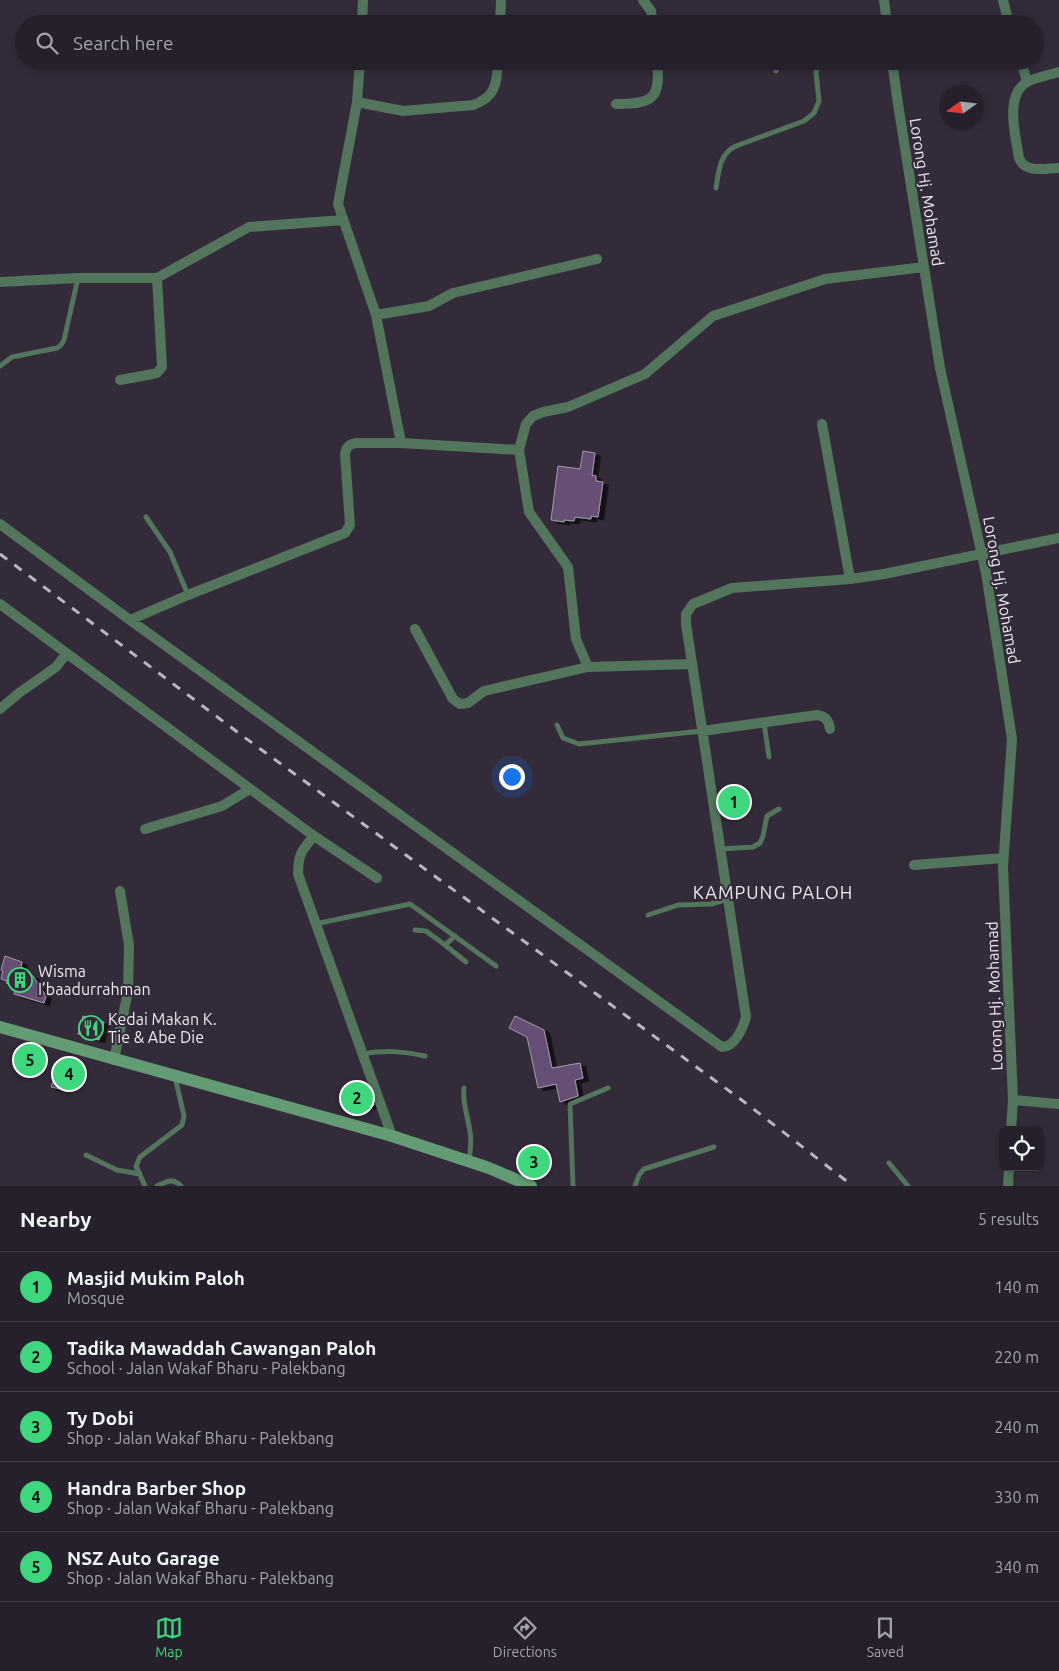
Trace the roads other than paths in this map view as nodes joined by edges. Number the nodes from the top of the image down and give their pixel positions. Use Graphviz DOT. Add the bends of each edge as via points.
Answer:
graph roads {
  1 [pos="363,0"];
  2 [pos="501,0"];
  3 [pos="643,0"];
  4 [pos="884,0"];
  5 [pos="1003,0"];
  6 [pos="362,15"];
  7 [pos="500,15"];
  8 [pos="652,15"];
  9 [pos="886,15"];
  10 [pos="1007,15"];
  11 [pos="359,70"];
  12 [pos="498,70"];
  13 [pos="658,70"];
  14 [pos="817,70"];
  15 [pos="893,70"];
  16 [pos="1024,70"];
  17 [pos="1059,72"];
  18 [pos="1027,82"];
  19 [pos="357,102"];
  20 [pos="616,104"];
  21 [pos="1059,168"];
  22 [pos="716,188"];
  23 [pos="343,220"];
  24 [pos="597,258"];
  25 [pos="924,267"];
  26 [pos="78,278"];
  27 [pos="157,278"];
  28 [pos="0,282"];
  29 [pos="376,315"];
  30 [pos="0,366"];
  31 [pos="120,380"];
  32 [pos="822,424"];
  33 [pos="401,443"];
  34 [pos="519,450"];
  35 [pos="146,518"];
  36 [pos="0,524"];
  37 [pos="1059,538"];
  38 [pos="982,553"];
  39 [pos="850,579"];
  40 [pos="188,595"];
  41 [pos="0,604"];
  42 [pos="130,620"];
  43 [pos="415,629"];
  44 [pos="66,654"];
  45 [pos="692,664"];
  46 [pos="588,667"];
  47 [pos="0,709"];
  48 [pos="764,721"];
  49 [pos="557,725"];
  50 [pos="830,728"];
  51 [pos="702,731"];
  52 [pos="769,757"];
  53 [pos="250,790"];
  54 [pos="779,809"];
  55 [pos="145,829"];
  56 [pos="314,836"];
  57 [pos="720,849"];
  58 [pos="1003,858"];
  59 [pos="914,865"];
  60 [pos="377,878"];
  61 [pos="120,891"];
  62 [pos="728,899"];
  63 [pos="648,915"];
  64 [pos="315,924"];
  65 [pos="415,930"];
  66 [pos="455,936"];
  67 [pos="445,945"];
  68 [pos="466,962"];
  69 [pos="496,966"];
  70 [pos="0,1028"];
  71 [pos="362,1054"];
  72 [pos="425,1056"];
  73 [pos="114,1060"];
  74 [pos="175,1076"];
  75 [pos="464,1088"];
  76 [pos="608,1088"];
  77 [pos="1013,1100"];
  78 [pos="1059,1104"];
  79 [pos="1011,1126"];
  80 [pos="392,1136"];
  81 [pos="714,1147"];
  82 [pos="86,1155"];
  83 [pos="469,1162"];
  84 [pos="889,1163"];
  85 [pos="1009,1171"];
  86 [pos="140,1174"];
  87 [pos="145,1186"];
  88 [pos="157,1186"];
  89 [pos="181,1186"];
  90 [pos="531,1186"];
  91 [pos="573,1186"];
  92 [pos="635,1186"];
  93 [pos="908,1186"];
  94 [pos="1008,1186"];
  1 -- 6 [label="street"];
  2 -- 7 [label="street"];
  3 -- 8 [label="street"];
  4 -- 9 [label="street"];
  5 -- 10 [label="street"];
  11 -- 19 [label="street"];
  12 -- 19 [label="street" via="494,89 473,105 403,111"];
  13 -- 20 [label="street" via="658,87 650,99 637,104"];
  14 -- 22 [label="lane" via="819,101 814,113 804,121 731,148 722,159"];
  15 -- 25 [label="street, Lorong Hj. Mohamad"];
  16 -- 18 [label="street"];
  17 -- 18 [label="street"];
  18 -- 21 [label="street" via="1014,99 1013,111 1021,164 1030,168"];
  19 -- 23 [label="street" via="338,202"];
  23 -- 27 [label="street" via="249,227"];
  23 -- 29 [label="street"];
  24 -- 29 [label="street" via="453,293 429,306"];
  25 -- 34 [label="street" via="822,280 713,316 645,374 568,407 533,416 526,424"];
  25 -- 38 [label="street, Lorong Hj. Mohamad" via="940,368"];
  26 -- 27 [label="street"];
  26 -- 28 [label="street"];
  26 -- 30 [label="lane" via="61,345 12,357"];
  27 -- 31 [label="street" via="162,366 157,373"];
  29 -- 33 [label="street"];
  32 -- 39 [label="street"];
  33 -- 34 [label="street"];
  33 -- 40 [label="street" via="356,443 346,450 350,525 345,533"];
  34 -- 46 [label="street" via="529,512 568,567 576,640"];
  35 -- 40 [label="lane" via="170,552"];
  36 -- 42 [label="street"];
  37 -- 38 [label="street"];
  38 -- 39 [label="street"];
  38 -- 58 [label="street, Lorong Hj. Mohamad" via="1012,739"];
  39 -- 45 [label="street" via="732,588 696,601 686,617"];
  40 -- 42 [label="street"];
  41 -- 44 [label="street"];
  42 -- 62 [label="street" via="722,1047 731,1045 746,1017"];
  43 -- 46 [label="street" via="453,698 460,704 468,703 484,691"];
  44 -- 47 [label="street" via="56,667"];
  44 -- 53 [label="street"];
  45 -- 46 [label="street"];
  45 -- 51 [label="street"];
  48 -- 50 [label="street" via="822,716"];
  48 -- 51 [label="street"];
  48 -- 52 [label="lane"];
  49 -- 51 [label="lane" via="564,738 579,744"];
  51 -- 57 [label="street"];
  53 -- 55 [label="street" via="222,806"];
  53 -- 56 [label="street"];
  54 -- 57 [label="lane" via="767,816 760,844"];
  56 -- 60 [label="street"];
  56 -- 64 [label="street" via="298,860 298,874"];
  57 -- 62 [label="street"];
  58 -- 59 [label="street"];
  58 -- 77 [label="street, Lorong Hj. Mohamad"];
  61 -- 73 [label="street" via="129,945 128,991"];
  62 -- 63 [label="lane" via="711,904 678,906"];
  64 -- 66 [label="lane" via="407,904"];
  64 -- 71 [label="street"];
  65 -- 67 [label="lane" via="426,931"];
  66 -- 67 [label="lane"];
  66 -- 69 [label="lane"];
  67 -- 68 [label="lane"];
  70 -- 73 [label="main road"];
  71 -- 72 [label="lane" via="386,1050"];
  71 -- 80 [label="street"];
  73 -- 74 [label="main road"];
  74 -- 80 [label="main road"];
  74 -- 86 [label="lane" via="184,1116 182,1125 140,1157 136,1166"];
  75 -- 83 [label="lane" via="471,1135"];
  76 -- 91 [label="lane" via="570,1104"];
  77 -- 78 [label="street"];
  77 -- 79 [label="street, Lorong Hj. Mohamad"];
  80 -- 83 [label="main road"];
  81 -- 92 [label="lane" via="644,1168"];
  82 -- 86 [label="lane" via="117,1170"];
  83 -- 90 [label="main road"];
  84 -- 93 [label="lane"];
  85 -- 94 [label="street"];
  86 -- 87 [label="lane"];
  88 -- 89 [label="lane" via="170,1180"];
}
